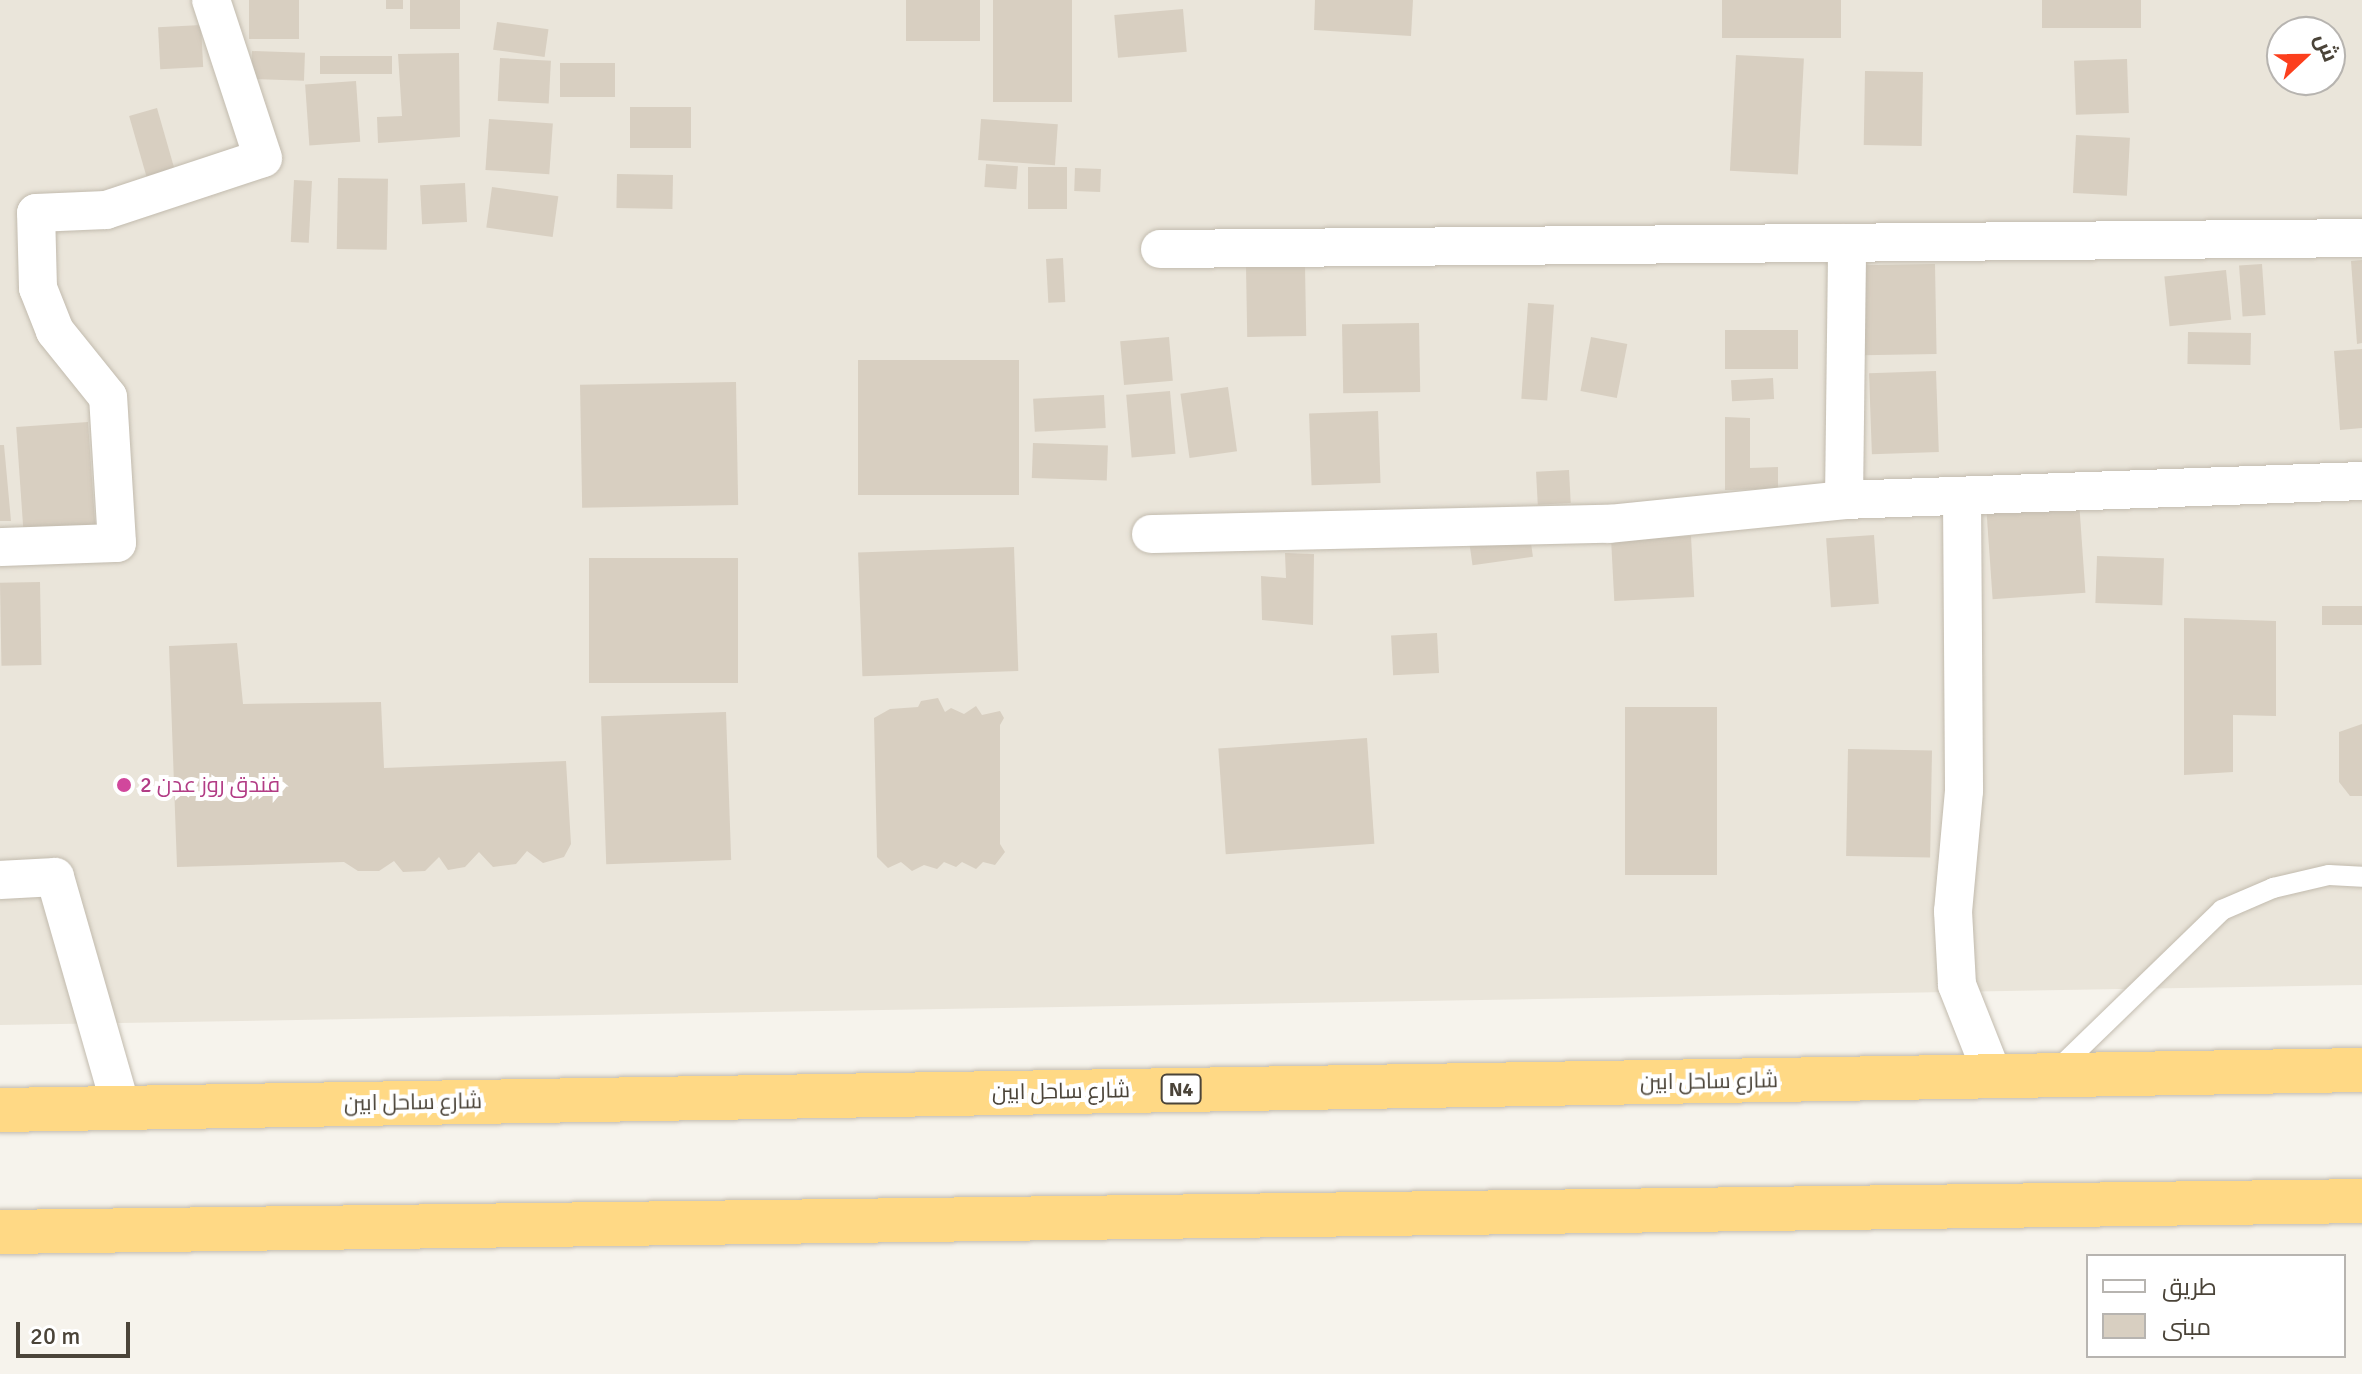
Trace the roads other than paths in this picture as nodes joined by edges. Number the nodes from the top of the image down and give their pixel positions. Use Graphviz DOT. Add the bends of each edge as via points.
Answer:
graph roads {
  1 [pos="211,0"];
  2 [pos="2362,238"];
  3 [pos="1847,243"];
  4 [pos="1160,249"];
  5 [pos="2362,481"];
  6 [pos="1962,498"];
  7 [pos="1844,500"];
  8 [pos="1151,534"];
  9 [pos="0,547"];
  10 [pos="2362,877"];
  11 [pos="0,880"];
  12 [pos="2362,1070"];
  13 [pos="2052,1075"];
  14 [pos="1993,1076"];
  15 [pos="121,1107"];
  16 [pos="0,1110"];
  17 [pos="2362,1201"];
  18 [pos="0,1232"];
  1 -- 9 [label="street" via="263,158 106,210 36,213 38,288 55,331 108,397 117,543"];
  2 -- 3 [label="street"];
  3 -- 4 [label="street"];
  3 -- 7 [label="street"];
  5 -- 6 [label="street"];
  6 -- 7 [label="street"];
  6 -- 14 [label="street" via="1964,791 1953,911 1957,985"];
  7 -- 8 [label="street" via="1609,524"];
  10 -- 13 [label="lane" via="2329,875 2273,888 2222,910"];
  11 -- 15 [label="street" via="55,877"];
  12 -- 13 [label="highway, شارع ساحل ابين / N4"];
  13 -- 14 [label="highway, شارع ساحل ابين / N4"];
  14 -- 15 [label="highway, شارع ساحل ابين / N4"];
  15 -- 16 [label="highway, شارع ساحل ابين / N4"];
  17 -- 18 [label="highway"];
}
